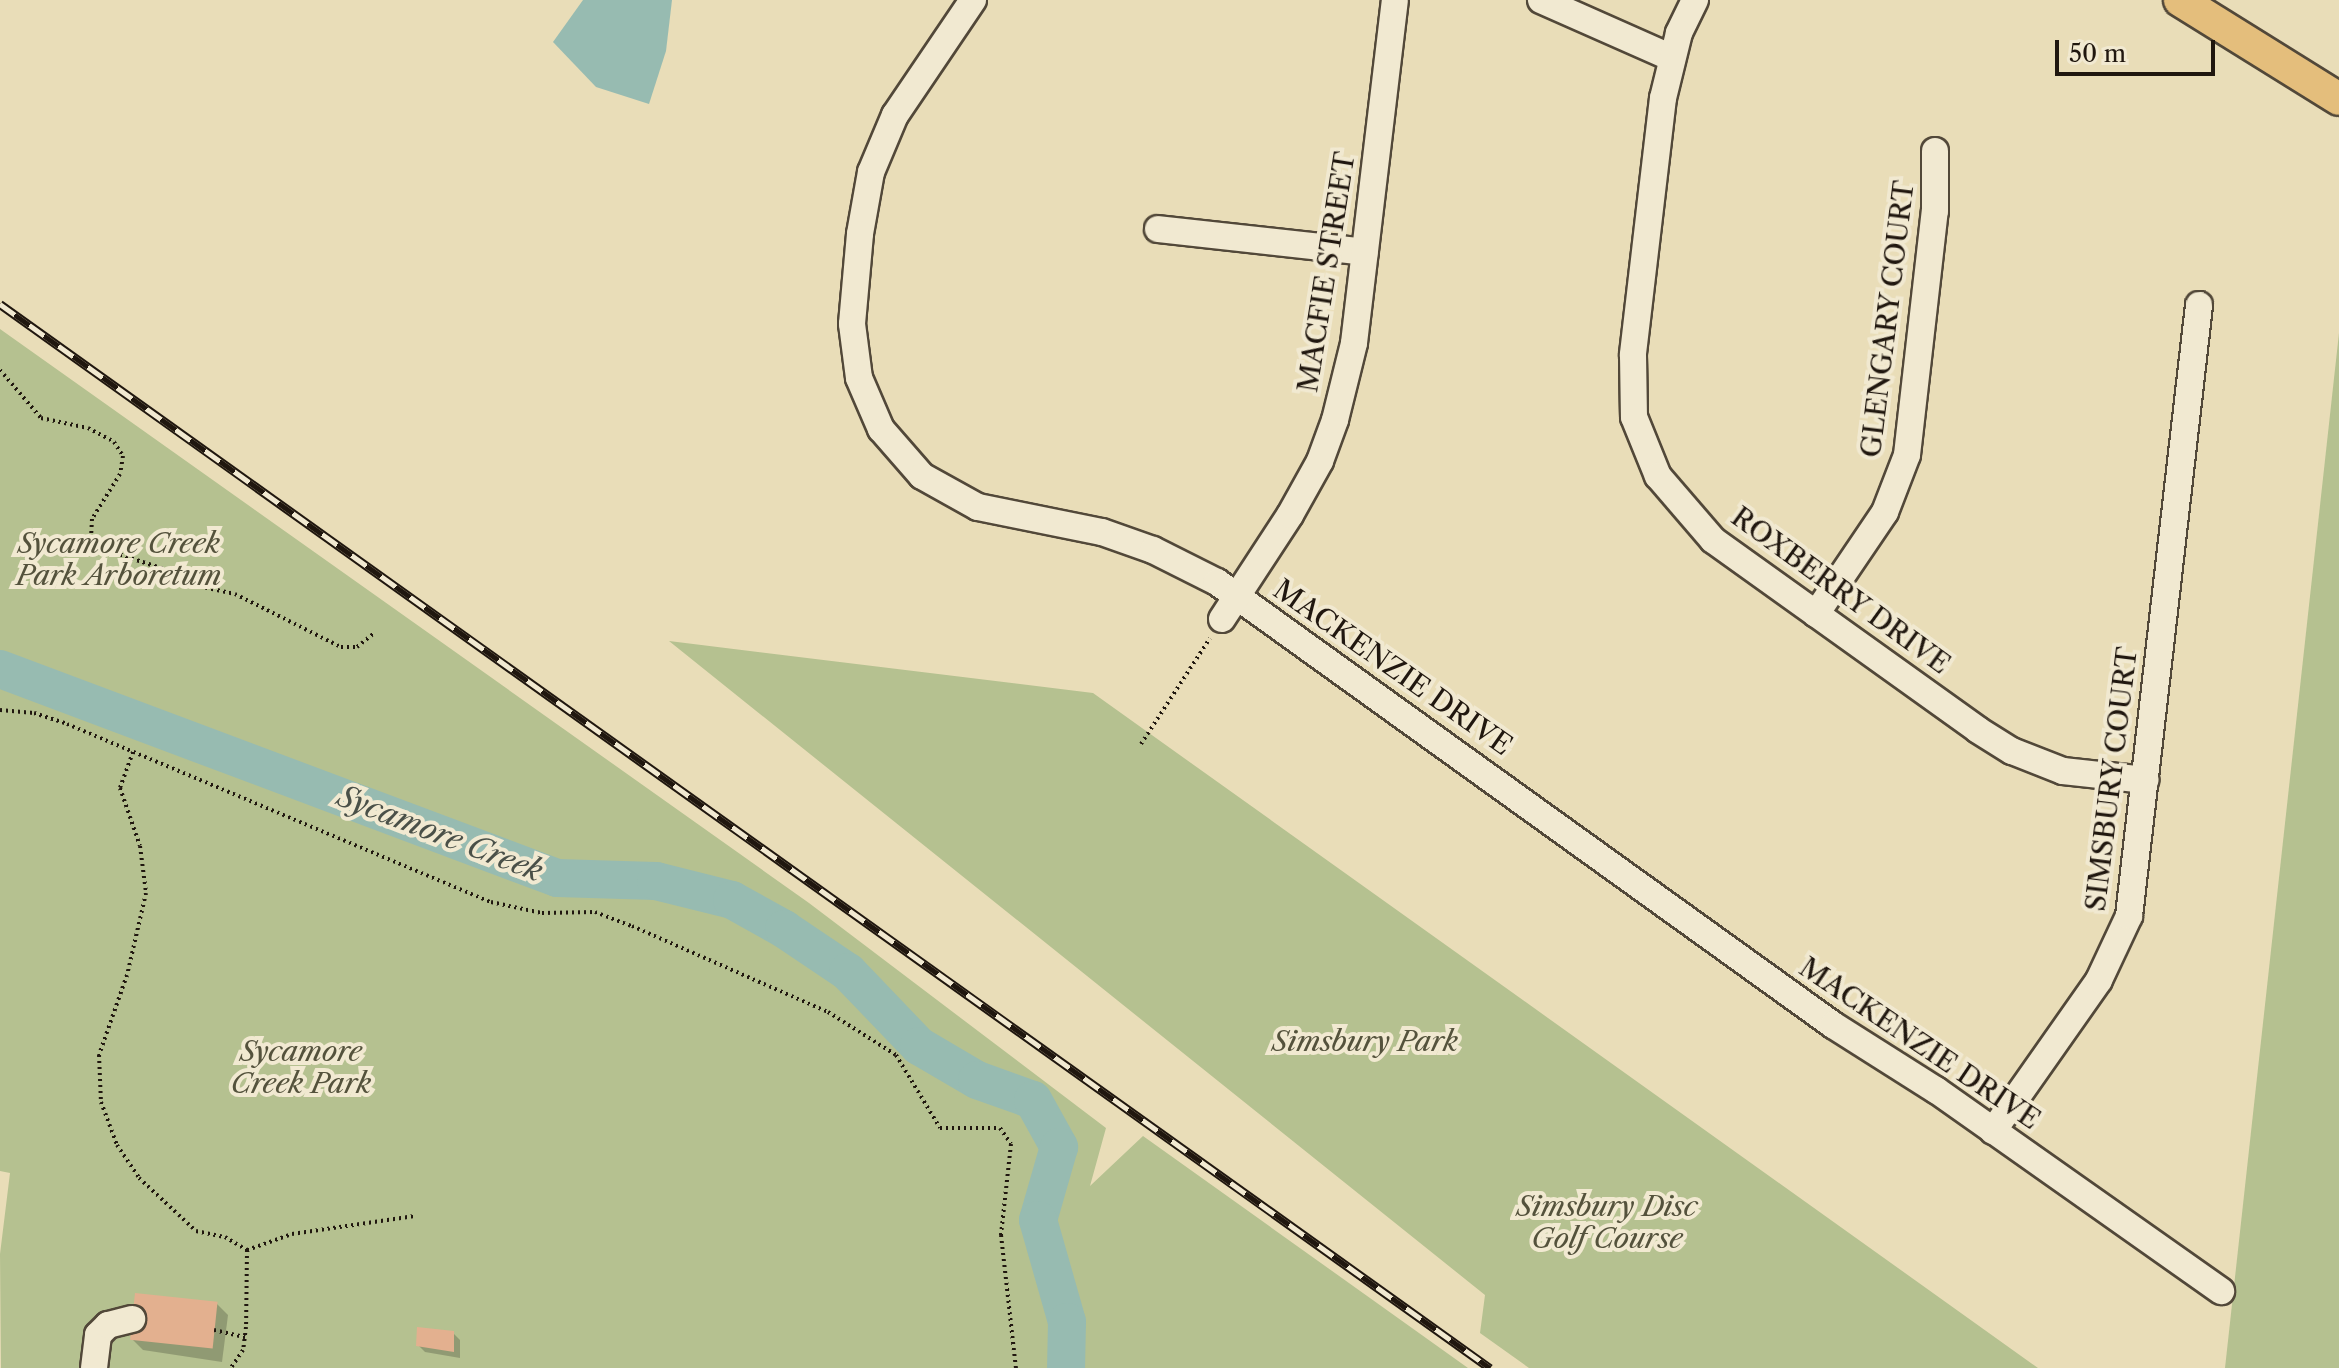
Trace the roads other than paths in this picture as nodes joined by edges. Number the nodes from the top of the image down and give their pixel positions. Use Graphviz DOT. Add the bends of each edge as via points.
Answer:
graph roads {
  1 [pos="973,0"];
  2 [pos="1395,0"];
  3 [pos="1541,0"];
  4 [pos="1695,0"];
  5 [pos="2180,0"];
  6 [pos="1672,58"];
  7 [pos="2339,99"];
  8 [pos="1935,151"];
  9 [pos="1158,229"];
  10 [pos="1365,252"];
  11 [pos="2199,305"];
  12 [pos="1237,596"];
  13 [pos="1816,614"];
  14 [pos="1222,619"];
  15 [pos="2146,780"];
  16 [pos="1993,1131"];
  17 [pos="2221,1291"];
  18 [pos="132,1319"];
  19 [pos="94,1368"];
  1 -- 12 [label="street, MACKENZIE DRIVE" via="910,89 871,172 852,324 869,404 891,443 948,494 978,507 1102,532 1153,550"];
  2 -- 10 [label="street, MACFIE STREET"];
  3 -- 6 [label="street"];
  4 -- 6 [label="street, ROXBERRY DRIVE"];
  5 -- 7 [label="main road"];
  6 -- 13 [label="street, ROXBERRY DRIVE" via="1638,294 1634,417 1658,476 1697,525"];
  8 -- 13 [label="street, GLENGARY COURT" via="1935,211 1907,455 1885,512"];
  9 -- 10 [label="street"];
  10 -- 12 [label="street, MACFIE STREET" via="1354,343 1320,461"];
  11 -- 15 [label="street, SIMSBURY COURT"];
  12 -- 14 [label="street, MACFIE STREET"];
  12 -- 16 [label="street, MACKENZIE DRIVE" via="1833,1025"];
  13 -- 15 [label="street, ROXBERRY DRIVE" via="2012,751 2063,771"];
  15 -- 16 [label="street, SIMSBURY COURT" via="2134,888 2117,949"];
  16 -- 17 [label="street, MACKENZIE DRIVE"];
  18 -- 19 [label="street" via="108,1325 98,1335"];
}
